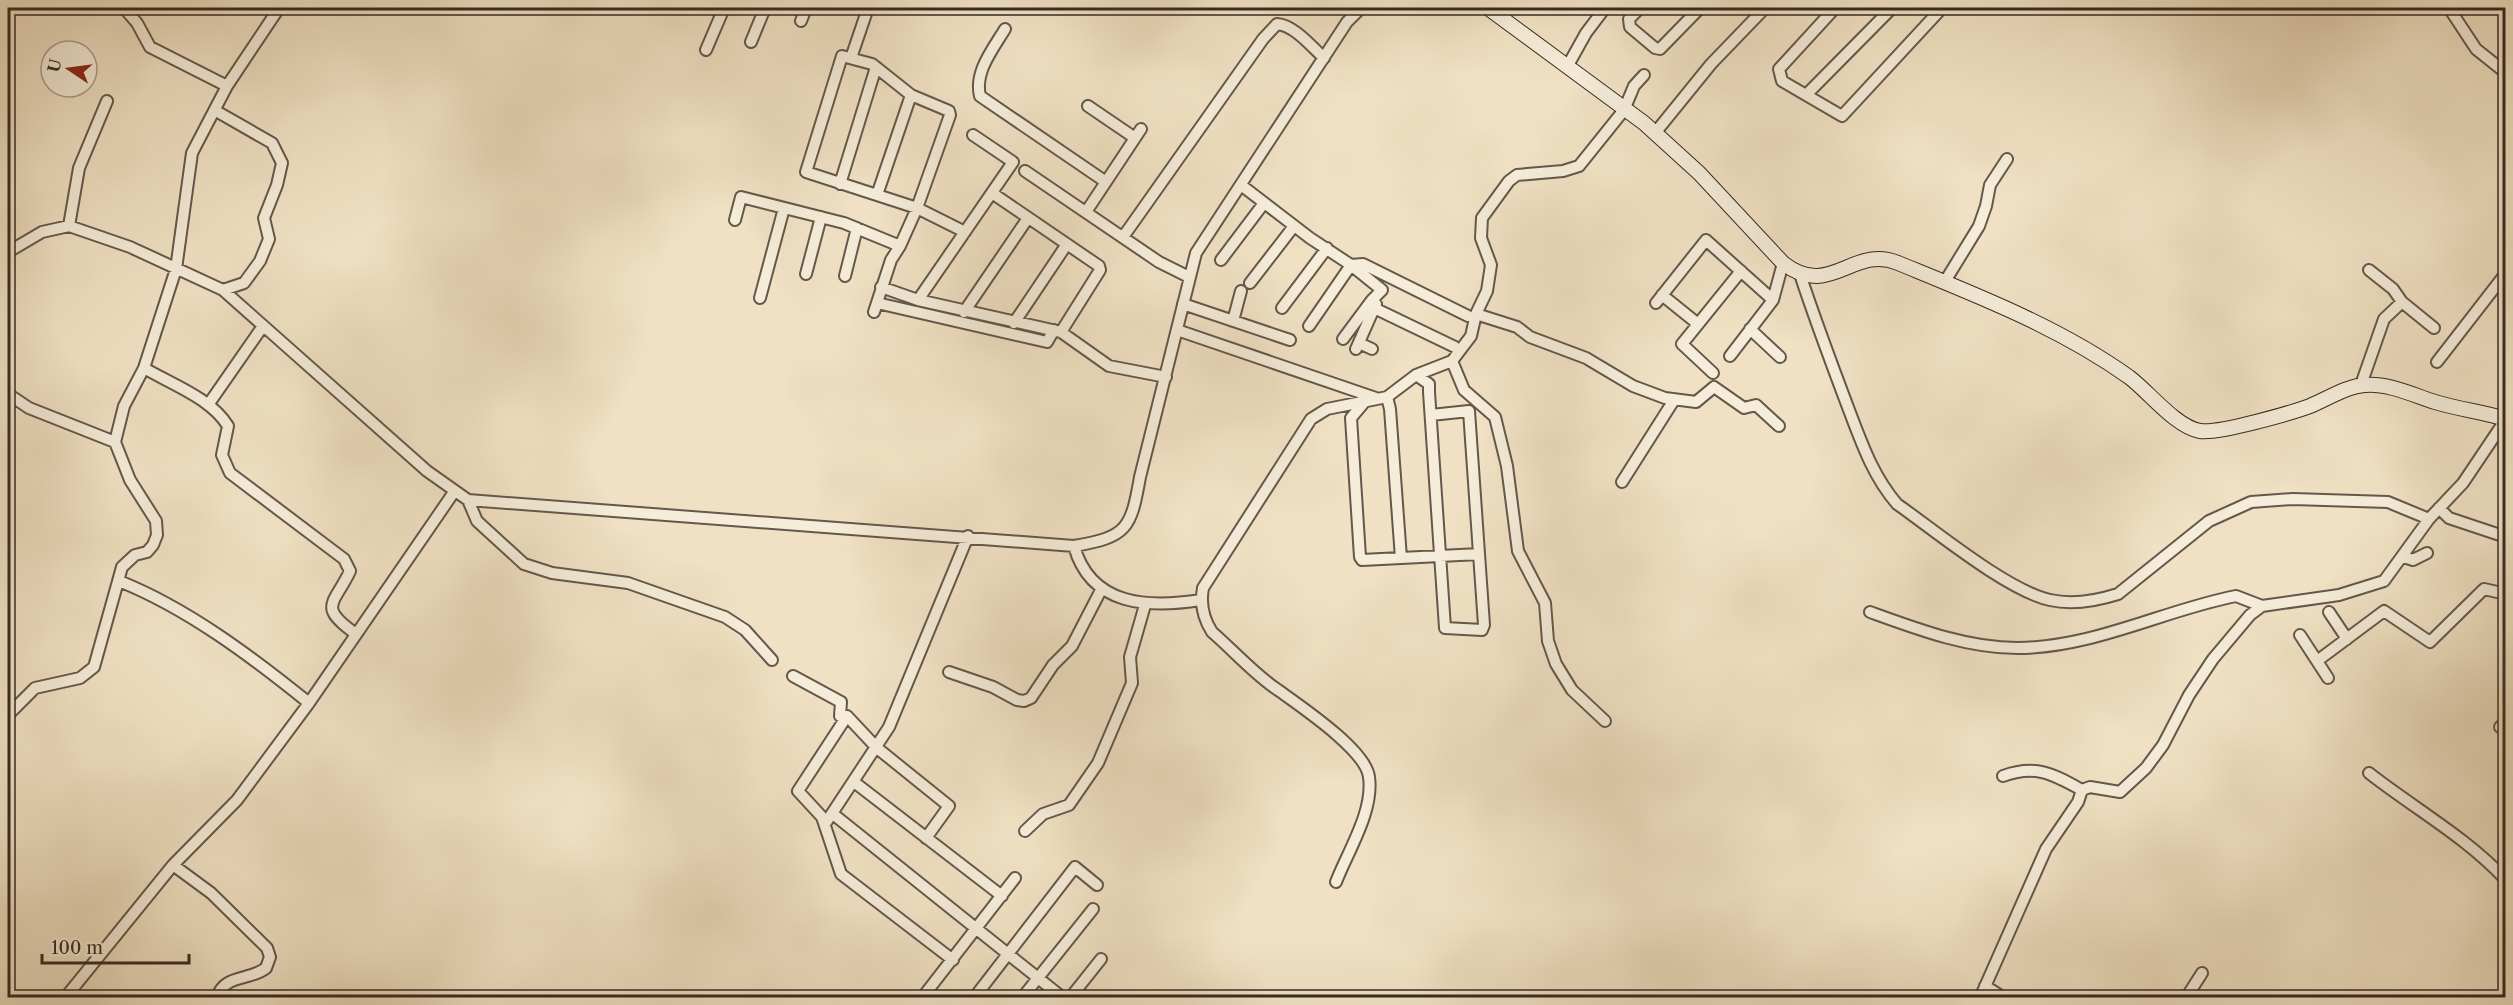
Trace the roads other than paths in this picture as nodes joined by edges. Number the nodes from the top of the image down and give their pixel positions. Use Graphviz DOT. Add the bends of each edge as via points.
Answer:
graph roads {
  1 [pos="124,8"];
  2 [pos="279,8"];
  3 [pos="724,8"];
  4 [pos="765,8"];
  5 [pos="806,8"];
  6 [pos="868,8"];
  7 [pos="1361,8"];
  8 [pos="1488,8"];
  9 [pos="1605,8"];
  10 [pos="1640,8"];
  11 [pos="1700,8"];
  12 [pos="1765,8"];
  13 [pos="1835,8"];
  14 [pos="1892,8"];
  15 [pos="1942,8"];
  16 [pos="2449,8"];
  17 [pos="801,21"];
  18 [pos="1005,29"];
  19 [pos="751,42"];
  20 [pos="706,50"];
  21 [pos="851,58"];
  22 [pos="1324,58"];
  23 [pos="876,67"];
  24 [pos="1568,67"];
  25 [pos="2505,73"];
  26 [pos="1644,75"];
  27 [pos="227,86"];
  28 [pos="911,95"];
  29 [pos="1806,95"];
  30 [pos="106,101"];
  31 [pos="1088,106"];
  32 [pos="1624,110"];
  33 [pos="216,111"];
  34 [pos="1655,133"];
  35 [pos="974,135"];
  36 [pos="2007,159"];
  37 [pos="1025,171"];
  38 [pos="1106,182"];
  39 [pos="840,184"];
  40 [pos="1241,185"];
  41 [pos="992,193"];
  42 [pos="877,195"];
  43 [pos="1264,203"];
  44 [pos="783,208"];
  45 [pos="917,208"];
  46 [pos="1086,212"];
  47 [pos="821,218"];
  48 [pos="1028,218"];
  49 [pos="735,220"];
  50 [pos="69,226"];
  51 [pos="1294,226"];
  52 [pos="857,228"];
  53 [pos="965,232"];
  54 [pos="1123,237"];
  55 [pos="1067,244"];
  56 [pos="900,246"];
  57 [pos="11,247"];
  58 [pos="1327,248"];
  59 [pos="1221,260"];
  60 [pos="1783,263"];
  61 [pos="1352,265"];
  62 [pos="176,269"];
  63 [pos="2369,270"];
  64 [pos="1741,271"];
  65 [pos="2505,273"];
  66 [pos="806,274"];
  67 [pos="1800,274"];
  68 [pos="845,276"];
  69 [pos="1388,276"];
  70 [pos="1189,277"];
  71 [pos="1250,283"];
  72 [pos="1944,283"];
  73 [pos="881,287"];
  74 [pos="223,290"];
  75 [pos="1241,291"];
  76 [pos="1382,291"];
  77 [pos="760,298"];
  78 [pos="918,300"];
  79 [pos="1773,300"];
  80 [pos="2402,302"];
  81 [pos="1183,304"];
  82 [pos="1282,308"];
  83 [pos="1374,308"];
  84 [pos="964,312"];
  85 [pos="1472,315"];
  86 [pos="1233,321"];
  87 [pos="1014,323"];
  88 [pos="1698,324"];
  89 [pos="263,326"];
  90 [pos="1309,326"];
  91 [pos="1038,327"];
  92 [pos="2434,328"];
  93 [pos="1750,329"];
  94 [pos="1177,330"];
  95 [pos="1057,331"];
  96 [pos="1035,339"];
  97 [pos="1343,339"];
  98 [pos="1290,340"];
  99 [pos="1455,347"];
  100 [pos="1372,349"];
  101 [pos="1730,356"];
  102 [pos="1780,357"];
  103 [pos="1452,362"];
  104 [pos="2437,362"];
  105 [pos="144,368"];
  106 [pos="1713,373"];
  107 [pos="1416,375"];
  108 [pos="1166,376"];
  109 [pos="2364,385"];
  110 [pos="8,394"];
  111 [pos="1378,398"];
  112 [pos="1674,400"];
  113 [pos="208,405"];
  114 [pos="1431,414"];
  115 [pos="2505,419"];
  116 [pos="1779,426"];
  117 [pos="115,442"];
  118 [pos="1622,482"];
  119 [pos="454,492"];
  120 [pos="468,500"];
  121 [pos="2439,508"];
  122 [pos="2429,519"];
  123 [pos="968,536"];
  124 [pos="2505,537"];
  125 [pos="1074,546"];
  126 [pos="2427,553"];
  127 [pos="1479,554"];
  128 [pos="1440,556"];
  129 [pos="2404,556"];
  130 [pos="1401,558"];
  131 [pos="119,581"];
  132 [pos="1102,588"];
  133 [pos="2505,594"];
  134 [pos="1201,600"];
  135 [pos="1145,605"];
  136 [pos="2262,606"];
  137 [pos="1870,612"];
  138 [pos="2329,612"];
  139 [pos="356,634"];
  140 [pos="2300,635"];
  141 [pos="2347,639"];
  142 [pos="772,660"];
  143 [pos="2317,661"];
  144 [pos="950,672"];
  145 [pos="793,675"];
  146 [pos="2328,678"];
  147 [pos="309,703"];
  148 [pos="8,715"];
  149 [pos="847,716"];
  150 [pos="1605,722"];
  151 [pos="877,748"];
  152 [pos="2369,774"];
  153 [pos="2002,776"];
  154 [pos="854,782"];
  155 [pos="2082,790"];
  156 [pos="833,814"];
  157 [pos="825,824"];
  158 [pos="1025,831"];
  159 [pos="926,838"];
  160 [pos="173,865"];
  161 [pos="1015,879"];
  162 [pos="2505,880"];
  163 [pos="1336,882"];
  164 [pos="1097,885"];
  165 [pos="1002,896"];
  166 [pos="1093,909"];
  167 [pos="977,929"];
  168 [pos="1009,954"];
  169 [pos="1101,959"];
  170 [pos="953,960"];
  171 [pos="2202,973"];
  172 [pos="1039,978"];
  173 [pos="1985,986"];
  174 [pos="65,998"];
  175 [pos="217,998"];
  176 [pos="922,998"];
  177 [pos="974,998"];
  178 [pos="1022,998"];
  179 [pos="1063,998"];
  180 [pos="1070,998"];
  181 [pos="1980,998"];
  182 [pos="2004,998"];
  183 [pos="2186,998"];
  1 -- 27 [label="street" via="150,47"];
  2 -- 27 [label="street"];
  3 -- 20 [label="street"];
  4 -- 19 [label="street"];
  5 -- 17 [label="street"];
  6 -- 21 [label="street"];
  7 -- 22 [label="street"];
  8 -- 24 [label="street"];
  9 -- 24 [label="street"];
  10 -- 11 [label="street" via="1629,19 1630,27 1660,49"];
  12 -- 34 [label="street" via="1711,64"];
  13 -- 29 [label="street" via="1779,69 1782,81"];
  14 -- 29 [label="street"];
  15 -- 29 [label="street" via="1842,116"];
  16 -- 25 [label="street" via="2476,49"];
  18 -- 38 [label="street" via="981,71 977,86 980,96"];
  21 -- 23 [label="street"];
  21 -- 39 [label="street" via="840,59 805,171"];
  22 -- 40 [label="street"];
  22 -- 54 [label="street" via="1299,35 1277,24"];
  23 -- 28 [label="street"];
  23 -- 39 [label="street"];
  24 -- 32 [label="street"];
  26 -- 32 [label="street" via="1634,86"];
  27 -- 33 [label="street"];
  28 -- 42 [label="street"];
  28 -- 45 [label="street" via="948,109 950,115"];
  30 -- 50 [label="street" via="79,168"];
  31 -- 38 [label="street" via="1138,134"];
  32 -- 34 [label="street"];
  32 -- 85 [label="street" via="1579,166 1517,175 1509,181 1482,218 1479,230 1491,265 1487,291"];
  33 -- 62 [label="street" via="190,162"];
  33 -- 74 [label="street" via="272,143 282,164 264,218 269,239 263,254 244,283"];
  34 -- 60 [label="street" via="1699,173"];
  35 -- 41 [label="street" via="1013,162"];
  36 -- 72 [label="street" via="1990,185 1979,225"];
  37 -- 46 [label="street"];
  38 -- 46 [label="street"];
  39 -- 42 [label="street"];
  40 -- 43 [label="street"];
  40 -- 70 [label="street" via="1203,239"];
  41 -- 48 [label="street"];
  41 -- 53 [label="street"];
  42 -- 45 [label="street"];
  43 -- 51 [label="street"];
  43 -- 59 [label="street"];
  44 -- 47 [label="street"];
  44 -- 49 [label="street" via="741,197"];
  44 -- 77 [label="street"];
  45 -- 53 [label="street"];
  45 -- 56 [label="street"];
  46 -- 54 [label="street"];
  47 -- 52 [label="street"];
  47 -- 66 [label="street"];
  48 -- 55 [label="street"];
  48 -- 84 [label="street"];
  50 -- 57 [label="street" via="42,232"];
  50 -- 62 [label="street" via="130,247"];
  51 -- 58 [label="street"];
  51 -- 71 [label="street"];
  52 -- 56 [label="street"];
  52 -- 68 [label="street"];
  53 -- 78 [label="street"];
  54 -- 70 [label="street"];
  55 -- 87 [label="street"];
  55 -- 95 [label="street" via="1100,270"];
  56 -- 73 [label="street"];
  58 -- 61 [label="street"];
  58 -- 82 [label="street"];
  60 -- 67 [label="street"];
  60 -- 79 [label="street"];
  61 -- 69 [label="street" via="1363,264"];
  61 -- 76 [label="street"];
  61 -- 90 [label="street"];
  62 -- 74 [label="street"];
  62 -- 105 [label="street"];
  63 -- 80 [label="street" via="2393,289"];
  64 -- 79 [label="street"];
  64 -- 88 [label="street"];
  64 -- 88 [label="street" via="1706,240 1659,299"];
  65 -- 104 [label="street"];
  67 -- 72 [label="street" via="1834,274 1879,257"];
  67 -- 122 [label="street" via="1827,357 1863,450 1882,487 1897,504 2006,580 2031,593 2065,603 2118,594 2209,521 2251,502 2388,502"];
  69 -- 76 [label="street"];
  69 -- 85 [label="street"];
  70 -- 81 [label="street"];
  72 -- 109 [label="street" via="2017,314 2094,356 2128,376 2183,424 2196,430 2208,432 2292,412"];
  73 -- 78 [label="street"];
  73 -- 96 [label="street" via="875,308"];
  74 -- 89 [label="street"];
  75 -- 86 [label="street"];
  76 -- 83 [label="street"];
  76 -- 97 [label="street"];
  78 -- 84 [label="street"];
  79 -- 93 [label="street"];
  80 -- 92 [label="street"];
  80 -- 109 [label="street" via="2384,319"];
  81 -- 86 [label="street"];
  81 -- 94 [label="street"];
  83 -- 99 [label="street"];
  83 -- 100 [label="street" via="1358,346"];
  84 -- 87 [label="street"];
  85 -- 103 [label="street" via="1471,336"];
  85 -- 112 [label="street" via="1517,327 1530,337 1587,358 1633,386"];
  86 -- 98 [label="street"];
  87 -- 91 [label="street"];
  88 -- 106 [label="street" via="1682,344"];
  89 -- 113 [label="street"];
  89 -- 119 [label="street"];
  91 -- 95 [label="street"];
  91 -- 96 [label="street"];
  93 -- 101 [label="street"];
  93 -- 102 [label="street"];
  94 -- 108 [label="street"];
  94 -- 111 [label="street"];
  95 -- 96 [label="street" via="1047,342"];
  95 -- 108 [label="street" via="1109,366"];
  103 -- 107 [label="street"];
  103 -- 150 [label="street" via="1464,390 1495,417 1507,466 1518,551 1545,603 1548,641 1556,664 1572,690"];
  105 -- 113 [label="street"];
  105 -- 117 [label="street" via="124,406"];
  107 -- 111 [label="street"];
  107 -- 114 [label="street" via="1429,384"];
  108 -- 125 [label="street" via="1134,514 1106,540"];
  109 -- 115 [label="street"];
  110 -- 117 [label="street" via="28,408"];
  111 -- 130 [label="street" via="1390,409"];
  111 -- 130 [label="street" via="1351,418 1360,557"];
  111 -- 134 [label="street" via="1327,409 1311,419 1203,588"];
  112 -- 116 [label="street" via="1696,402 1714,387 1744,408 1755,405"];
  112 -- 118 [label="street"];
  113 -- 139 [label="street" via="228,426 222,455 230,473 350,567 336,592 332,610 336,620"];
  114 -- 127 [label="street" via="1468,411"];
  114 -- 128 [label="street"];
  115 -- 121 [label="street" via="2463,483"];
  117 -- 131 [label="street" via="119,459 157,528 153,545 128,560"];
  119 -- 120 [label="street"];
  119 -- 139 [label="street"];
  120 -- 123 [label="street"];
  120 -- 142 [label="street" via="477,521 524,564 552,573 628,583 725,617 745,630"];
  121 -- 122 [label="street"];
  121 -- 124 [label="street" via="2456,521"];
  122 -- 129 [label="street"];
  123 -- 125 [label="street"];
  123 -- 151 [label="street"];
  125 -- 132 [label="street" via="1078,562"];
  126 -- 129 [label="street" via="2413,560"];
  127 -- 128 [label="street"];
  127 -- 128 [label="street" via="1485,625 1482,630 1445,628"];
  128 -- 130 [label="street"];
  129 -- 136 [label="street" via="2378,585"];
  131 -- 147 [label="street" via="161,600 259,662"];
  131 -- 148 [label="street" via="94,668 80,678 34,688"];
  132 -- 135 [label="street"];
  132 -- 144 [label="street" via="1072,645 1031,698 1017,700"];
  133 -- 141 [label="street" via="2484,589 2430,642 2384,611"];
  134 -- 135 [label="street"];
  134 -- 163 [label="street" via="1212,632 1277,690 1321,721 1366,764 1366,810"];
  135 -- 158 [label="street" via="1130,657 1132,683 1098,763 1069,805 1043,814"];
  136 -- 137 [label="street" via="2236,596 2061,643 2016,648 1966,642"];
  136 -- 155 [label="street" via="2213,659 2146,768 2120,792 2090,787"];
  138 -- 141 [label="street"];
  139 -- 147 [label="street"];
  140 -- 143 [label="street"];
  141 -- 143 [label="street"];
  143 -- 146 [label="street"];
  145 -- 149 [label="street" via="841,702 840,716"];
  147 -- 160 [label="street" via="237,800"];
  149 -- 151 [label="street"];
  149 -- 157 [label="street" via="798,791"];
  151 -- 154 [label="street"];
  151 -- 159 [label="street" via="949,806"];
  152 -- 162 [label="street" via="2480,854"];
  153 -- 155 [label="street" via="2018,770 2044,770"];
  154 -- 156 [label="street"];
  154 -- 159 [label="street"];
  155 -- 173 [label="street" via="2046,849"];
  156 -- 157 [label="street"];
  156 -- 167 [label="street"];
  157 -- 170 [label="street" via="841,874"];
  159 -- 165 [label="street"];
  160 -- 174 [label="street"];
  160 -- 175 [label="street" via="211,893 267,948 270,957 266,968 222,986"];
  161 -- 165 [label="street"];
  164 -- 168 [label="street" via="1075,867"];
  165 -- 167 [label="street"];
  166 -- 172 [label="street"];
  167 -- 168 [label="street"];
  167 -- 170 [label="street"];
  168 -- 172 [label="street"];
  168 -- 177 [label="street"];
  169 -- 180 [label="street"];
  170 -- 176 [label="street"];
  171 -- 183 [label="street"];
  172 -- 178 [label="street"];
  172 -- 179 [label="street"];
  173 -- 181 [label="street"];
  173 -- 182 [label="street"];
}
